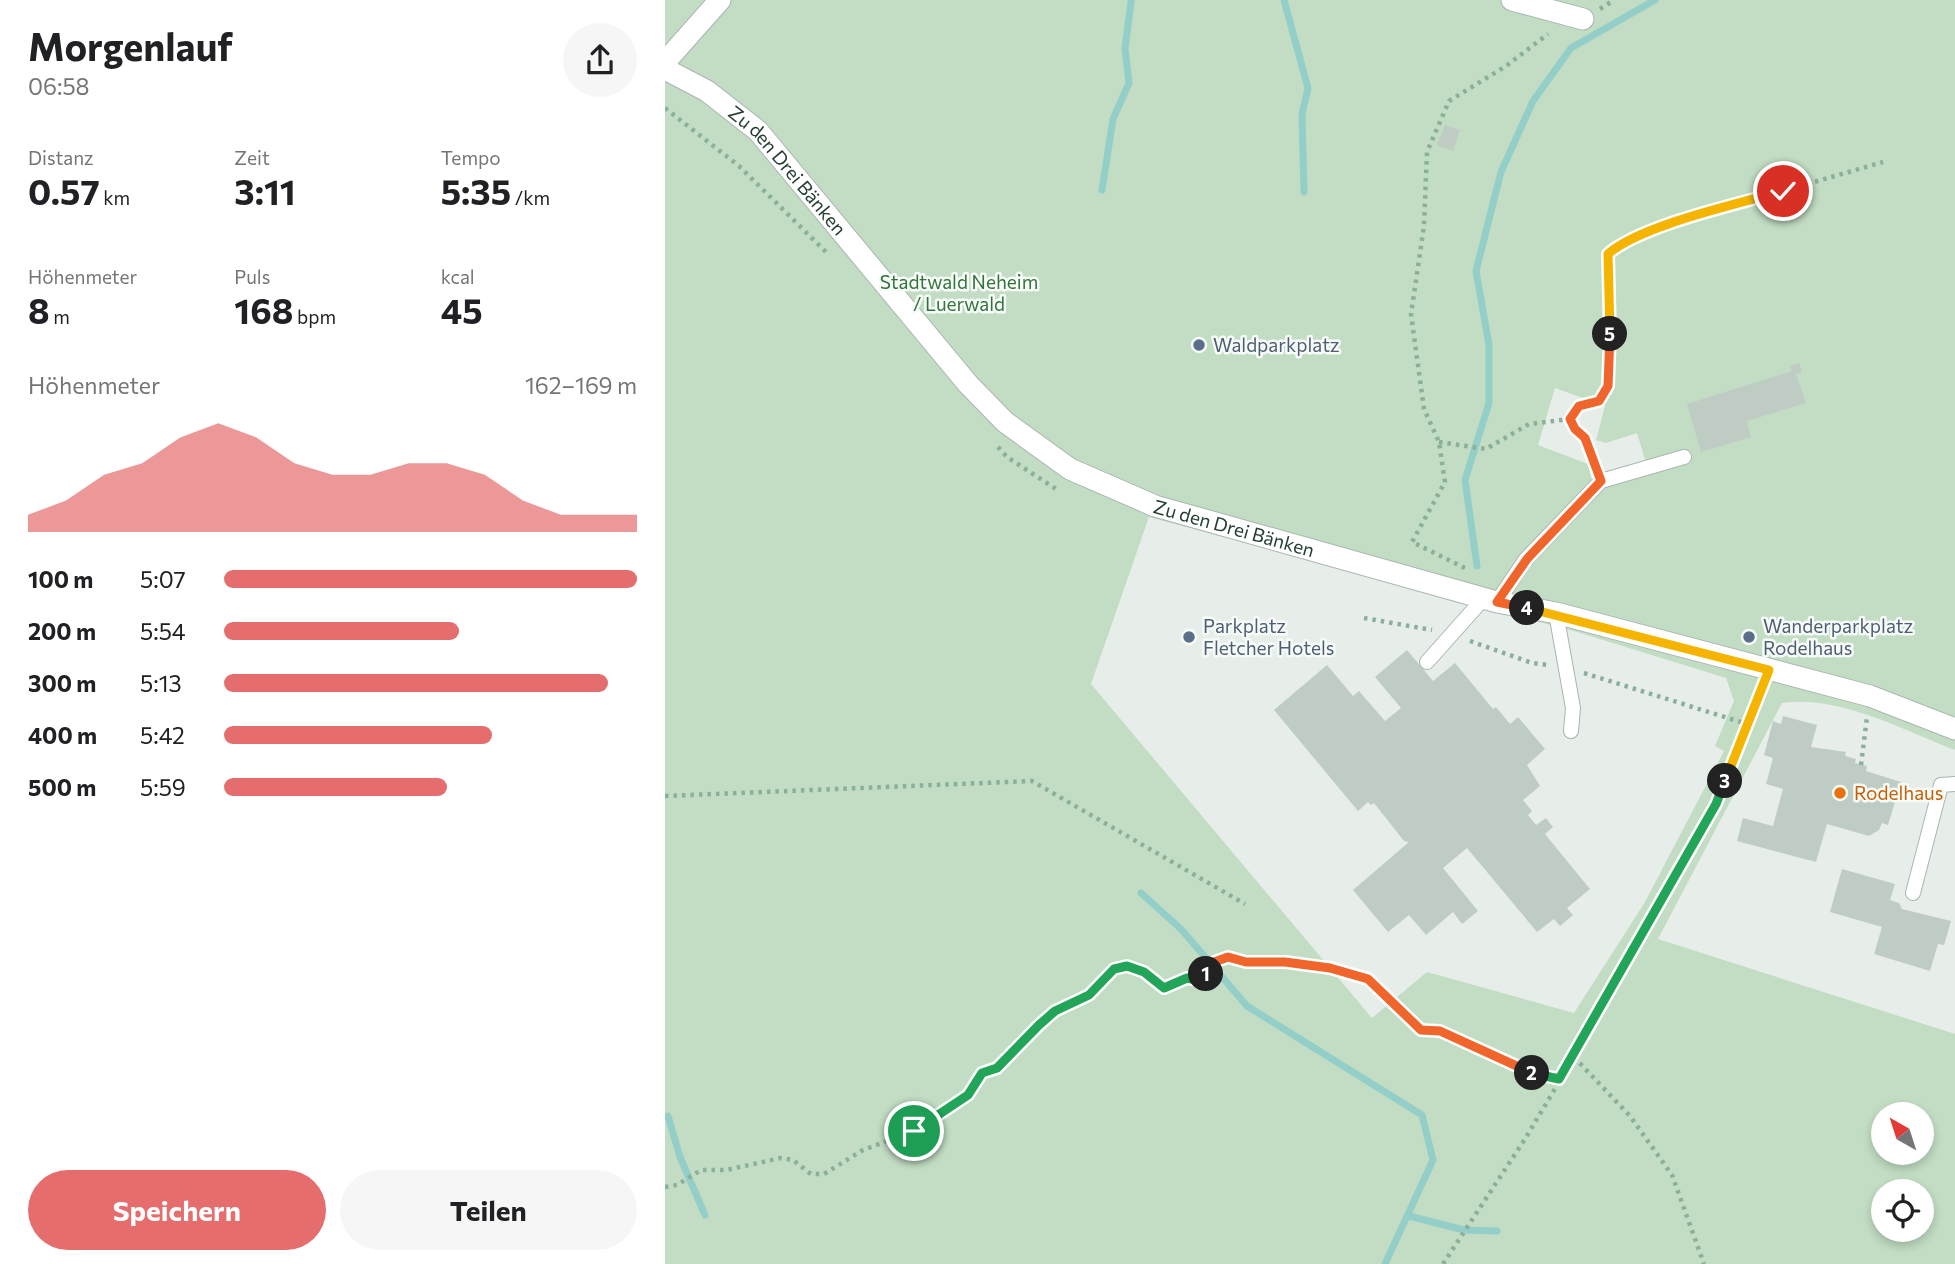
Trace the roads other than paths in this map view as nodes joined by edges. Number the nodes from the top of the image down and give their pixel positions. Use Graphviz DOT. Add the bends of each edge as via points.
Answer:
graph roads {
  1 [pos="720,0"];
  2 [pos="1512,0"];
  3 [pos="1584,19"];
  4 [pos="665,62"];
  5 [pos="665,69"];
  6 [pos="1684,457"];
  7 [pos="1490,600"];
  8 [pos="1556,613"];
  9 [pos="1427,662"];
  10 [pos="1955,729"];
  11 [pos="1571,731"];
  12 [pos="1955,784"];
  13 [pos="1913,893"];
  1 -- 4 [label="street"];
  2 -- 3 [label="street"];
  5 -- 7 [label="street, Zu den Drei Bänken" via="707,91 758,131 968,384 1005,422 1070,469 1156,506"];
  6 -- 7 [label="lane" via="1601,481"];
  7 -- 8 [label="street, Zu den Drei Bänken"];
  7 -- 9 [label="lane"];
  8 -- 10 [label="street, Zu den Drei Bänken" via="1870,696"];
  8 -- 11 [label="lane" via="1573,708"];
  12 -- 13 [label="lane" via="1941,786"];
}
